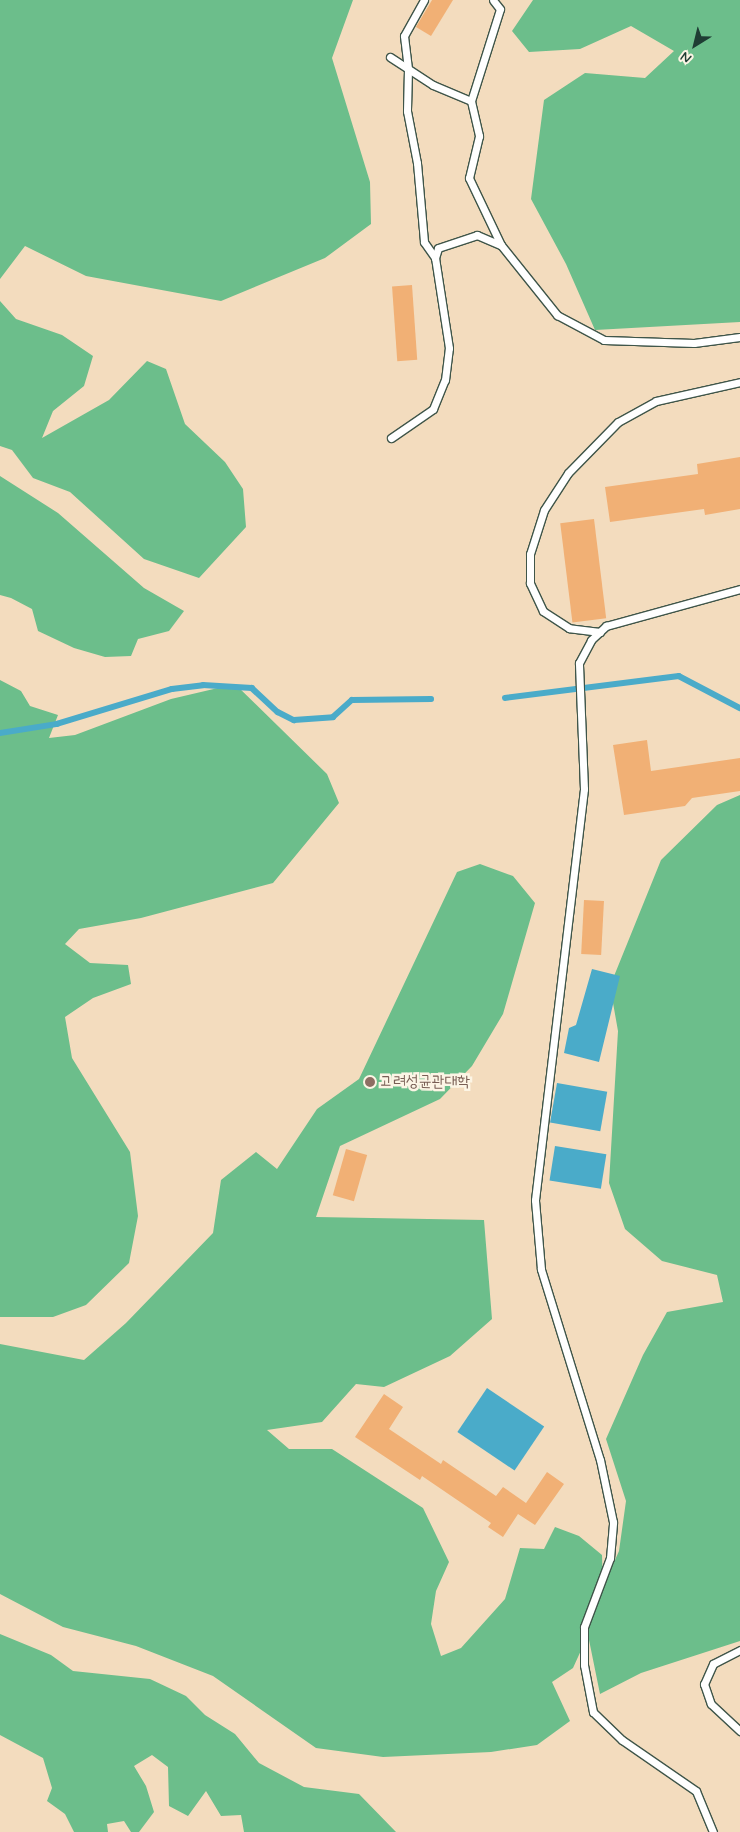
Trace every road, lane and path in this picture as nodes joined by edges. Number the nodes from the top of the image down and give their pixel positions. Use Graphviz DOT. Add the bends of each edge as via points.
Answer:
graph roads {
  1 [pos="424,0"];
  2 [pos="493,0"];
  3 [pos="390,57"];
  4 [pos="408,69"];
  5 [pos="471,101"];
  6 [pos="501,245"];
  7 [pos="435,258"];
  8 [pos="740,336"];
  9 [pos="740,382"];
  10 [pos="391,438"];
  11 [pos="740,589"];
  12 [pos="600,632"];
  13 [pos="740,1650"];
  14 [pos="740,1732"];
  15 [pos="713,1832"];
  1 -- 4 [label="lane" via="404,36"];
  2 -- 5 [label="lane" via="500,9"];
  3 -- 4 [label="lane"];
  4 -- 5 [label="lane" via="433,85"];
  4 -- 7 [label="lane" via="407,111 417,163 424,242"];
  5 -- 6 [label="lane" via="479,136 469,178"];
  6 -- 7 [label="lane" via="477,235 438,248"];
  6 -- 8 [label="lane" via="557,316 604,340 694,343"];
  7 -- 10 [label="lane" via="449,348 445,380 433,409"];
  9 -- 12 [label="lane" via="656,401 618,422 568,474 544,510 530,554 533,590 543,611 569,628"];
  11 -- 12 [label="lane" via="606,626"];
  12 -- 15 [label="lane" via="591,640 579,663 584,789 535,1200 541,1269 600,1460 613,1522 610,1558 584,1627 584,1665 593,1712 622,1740 696,1791"];
  13 -- 14 [label="lane" via="713,1664 704,1684 711,1704"];
}
